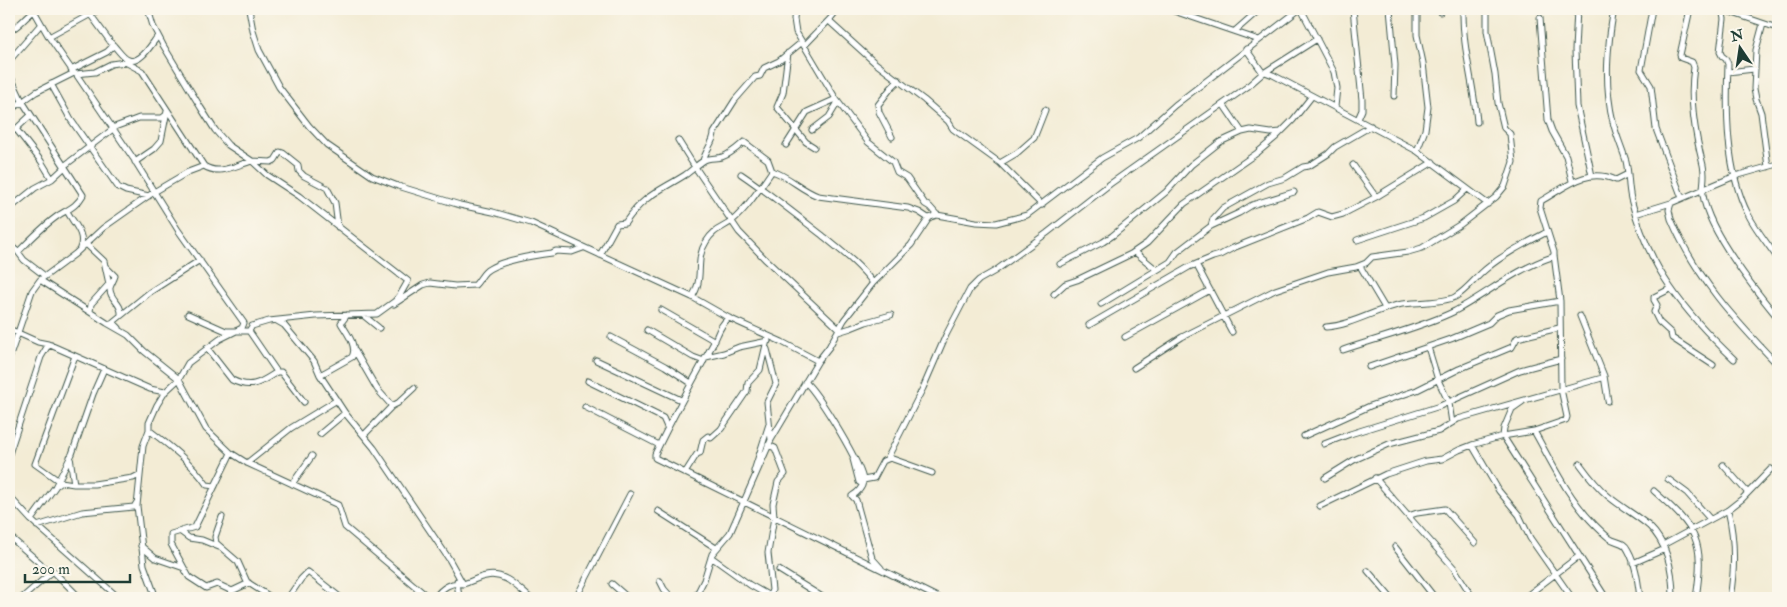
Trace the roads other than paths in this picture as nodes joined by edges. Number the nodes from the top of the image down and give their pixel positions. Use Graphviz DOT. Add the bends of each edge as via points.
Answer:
graph roads {
  1 [pos="100,9"];
  2 [pos="148,9"];
  3 [pos="249,9"];
  4 [pos="795,9"];
  5 [pos="838,9"];
  6 [pos="1168,9"];
  7 [pos="1260,9"];
  8 [pos="1300,9"];
  9 [pos="1353,9"];
  10 [pos="1390,9"];
  11 [pos="1417,9"];
  12 [pos="1463,9"];
  13 [pos="1487,9"];
  14 [pos="1577,9"];
  15 [pos="1614,9"];
  16 [pos="1652,9"];
  17 [pos="1690,9"];
  18 [pos="1714,9"];
  19 [pos="1722,9"];
  20 [pos="1746,9"];
  21 [pos="33,10"];
  22 [pos="89,11"];
  23 [pos="1743,16"];
  24 [pos="1540,18"];
  25 [pos="830,19"];
  26 [pos="41,24"];
  27 [pos="1763,24"];
  28 [pos="1778,24"];
  29 [pos="1770,26"];
  30 [pos="9,31"];
  31 [pos="1235,31"];
  32 [pos="1761,32"];
  33 [pos="158,36"];
  34 [pos="49,37"];
  35 [pos="1317,39"];
  36 [pos="1259,40"];
  37 [pos="112,44"];
  38 [pos="803,44"];
  39 [pos="1246,49"];
  40 [pos="788,53"];
  41 [pos="9,61"];
  42 [pos="128,61"];
  43 [pos="1754,69"];
  44 [pos="73,71"];
  45 [pos="1728,72"];
  46 [pos="9,73"];
  47 [pos="1264,73"];
  48 [pos="899,80"];
  49 [pos="51,84"];
  50 [pos="1312,96"];
  51 [pos="1394,96"];
  52 [pos="22,101"];
  53 [pos="837,101"];
  54 [pos="1223,104"];
  55 [pos="1335,107"];
  56 [pos="1045,110"];
  57 [pos="9,111"];
  58 [pos="167,113"];
  59 [pos="31,115"];
  60 [pos="1358,119"];
  61 [pos="1477,122"];
  62 [pos="9,126"];
  63 [pos="1371,126"];
  64 [pos="16,129"];
  65 [pos="112,129"];
  66 [pos="796,129"];
  67 [pos="812,130"];
  68 [pos="1242,132"];
  69 [pos="1282,132"];
  70 [pos="892,137"];
  71 [pos="678,140"];
  72 [pos="786,145"];
  73 [pos="90,147"];
  74 [pos="814,147"];
  75 [pos="1418,151"];
  76 [pos="252,161"];
  77 [pos="703,161"];
  78 [pos="136,162"];
  79 [pos="1433,162"];
  80 [pos="1000,163"];
  81 [pos="1778,164"];
  82 [pos="1353,165"];
  83 [pos="65,166"];
  84 [pos="204,166"];
  85 [pos="1768,167"];
  86 [pos="695,168"];
  87 [pos="772,171"];
  88 [pos="741,174"];
  89 [pos="1628,174"];
  90 [pos="1592,176"];
  91 [pos="1735,176"];
  92 [pos="52,179"];
  93 [pos="1570,182"];
  94 [pos="761,188"];
  95 [pos="1704,188"];
  96 [pos="1467,189"];
  97 [pos="1294,192"];
  98 [pos="148,196"];
  99 [pos="1376,197"];
  100 [pos="1682,198"];
  101 [pos="1671,203"];
  102 [pos="1488,204"];
  103 [pos="1042,205"];
  104 [pos="9,209"];
  105 [pos="67,211"];
  106 [pos="1635,214"];
  107 [pos="936,215"];
  108 [pos="929,218"];
  109 [pos="732,221"];
  110 [pos="1211,226"];
  111 [pos="338,227"];
  112 [pos="1547,232"];
  113 [pos="1357,240"];
  114 [pos="9,244"];
  115 [pos="86,245"];
  116 [pos="583,248"];
  117 [pos="18,252"];
  118 [pos="1134,252"];
  119 [pos="75,254"];
  120 [pos="1554,255"];
  121 [pos="600,256"];
  122 [pos="1778,259"];
  123 [pos="200,260"];
  124 [pos="1060,264"];
  125 [pos="1196,264"];
  126 [pos="1360,266"];
  127 [pos="106,267"];
  128 [pos="1157,270"];
  129 [pos="43,278"];
  130 [pos="873,283"];
  131 [pos="1670,289"];
  132 [pos="1210,290"];
  133 [pos="1054,294"];
  134 [pos="692,297"];
  135 [pos="1560,301"];
  136 [pos="391,304"];
  137 [pos="1101,304"];
  138 [pos="1385,308"];
  139 [pos="662,310"];
  140 [pos="90,312"];
  141 [pos="122,314"];
  142 [pos="188,314"];
  143 [pos="347,314"];
  144 [pos="363,315"];
  145 [pos="891,315"];
  146 [pos="1224,316"];
  147 [pos="1580,316"];
  148 [pos="729,318"];
  149 [pos="1778,318"];
  150 [pos="277,321"];
  151 [pos="1089,325"];
  152 [pos="379,328"];
  153 [pos="1326,328"];
  154 [pos="1559,328"];
  155 [pos="9,329"];
  156 [pos="647,330"];
  157 [pos="839,330"];
  158 [pos="249,331"];
  159 [pos="17,332"];
  160 [pos="123,332"];
  161 [pos="232,332"];
  162 [pos="1232,332"];
  163 [pos="770,336"];
  164 [pos="611,337"];
  165 [pos="1125,337"];
  166 [pos="715,341"];
  167 [pos="766,344"];
  168 [pos="51,345"];
  169 [pos="207,348"];
  170 [pos="1428,348"];
  171 [pos="355,350"];
  172 [pos="1343,350"];
  173 [pos="75,356"];
  174 [pos="9,359"];
  175 [pos="705,359"];
  176 [pos="1734,359"];
  177 [pos="596,360"];
  178 [pos="1561,360"];
  179 [pos="818,361"];
  180 [pos="1713,365"];
  181 [pos="1778,365"];
  182 [pos="1368,367"];
  183 [pos="1134,368"];
  184 [pos="104,369"];
  185 [pos="277,372"];
  186 [pos="320,375"];
  187 [pos="809,375"];
  188 [pos="1604,376"];
  189 [pos="179,379"];
  190 [pos="1438,380"];
  191 [pos="588,381"];
  192 [pos="805,382"];
  193 [pos="691,383"];
  194 [pos="810,386"];
  195 [pos="414,388"];
  196 [pos="1561,389"];
  197 [pos="165,392"];
  198 [pos="1526,398"];
  199 [pos="337,400"];
  200 [pos="681,400"];
  201 [pos="1608,401"];
  202 [pos="304,402"];
  203 [pos="1449,403"];
  204 [pos="392,406"];
  205 [pos="585,407"];
  206 [pos="345,413"];
  207 [pos="1452,423"];
  208 [pos="769,424"];
  209 [pos="667,428"];
  210 [pos="149,430"];
  211 [pos="1534,431"];
  212 [pos="320,434"];
  213 [pos="364,435"];
  214 [pos="1304,436"];
  215 [pos="1503,436"];
  216 [pos="770,442"];
  217 [pos="1324,444"];
  218 [pos="659,445"];
  219 [pos="1472,445"];
  220 [pos="9,454"];
  221 [pos="231,454"];
  222 [pos="312,456"];
  223 [pos="70,457"];
  224 [pos="886,459"];
  225 [pos="692,462"];
  226 [pos="248,464"];
  227 [pos="1580,464"];
  228 [pos="1724,465"];
  229 [pos="1771,469"];
  230 [pos="679,470"];
  231 [pos="685,473"];
  232 [pos="932,473"];
  233 [pos="139,475"];
  234 [pos="1325,478"];
  235 [pos="1375,478"];
  236 [pos="1668,479"];
  237 [pos="753,480"];
  238 [pos="60,481"];
  239 [pos="863,482"];
  240 [pos="74,484"];
  241 [pos="292,484"];
  242 [pos="215,486"];
  243 [pos="1654,491"];
  244 [pos="1748,493"];
  245 [pos="630,494"];
  246 [pos="9,496"];
  247 [pos="138,501"];
  248 [pos="742,501"];
  249 [pos="1320,506"];
  250 [pos="1728,510"];
  251 [pos="658,511"];
  252 [pos="1408,516"];
  253 [pos="222,517"];
  254 [pos="774,517"];
  255 [pos="1710,519"];
  256 [pos="31,520"];
  257 [pos="37,526"];
  258 [pos="1691,529"];
  259 [pos="180,532"];
  260 [pos="9,536"];
  261 [pos="1475,543"];
  262 [pos="141,545"];
  263 [pos="220,547"];
  264 [pos="1395,547"];
  265 [pos="1664,547"];
  266 [pos="716,548"];
  267 [pos="1579,556"];
  268 [pos="710,557"];
  269 [pos="1633,563"];
  270 [pos="184,568"];
  271 [pos="779,570"];
  272 [pos="1368,571"];
  273 [pos="884,572"];
  274 [pos="1556,573"];
  275 [pos="50,574"];
  276 [pos="660,581"];
  277 [pos="249,583"];
  278 [pos="460,583"];
  279 [pos="612,584"];
  280 [pos="1533,591"];
  281 [pos="232,592"];
  282 [pos="579,597"];
  283 [pos="771,597"];
  284 [pos="22,598"];
  285 [pos="80,598"];
  286 [pos="120,598"];
  287 [pos="156,598"];
  288 [pos="232,598"];
  289 [pos="272,598"];
  290 [pos="288,598"];
  291 [pos="341,598"];
  292 [pos="429,598"];
  293 [pos="435,598"];
  294 [pos="459,598"];
  295 [pos="530,598"];
  296 [pos="628,598"];
  297 [pos="672,598"];
  298 [pos="695,598"];
  299 [pos="824,598"];
  300 [pos="939,598"];
  301 [pos="1391,598"];
  302 [pos="1435,598"];
  303 [pos="1474,598"];
  304 [pos="1524,598"];
  305 [pos="1537,598"];
  306 [pos="1572,598"];
  307 [pos="1606,598"];
  308 [pos="1640,598"];
  309 [pos="1673,598"];
  310 [pos="1696,598"];
  311 [pos="1730,598"];
  1 -- 22 [label="street"];
  2 -- 33 [label="street"];
  3 -- 116 [label="street" via="259,50 280,87 309,126 339,154 372,176 460,205 531,223"];
  4 -- 38 [label="street" via="795,25"];
  5 -- 25 [label="street"];
  6 -- 31 [label="street"];
  7 -- 31 [label="street"];
  8 -- 35 [label="street"];
  8 -- 36 [label="street"];
  9 -- 60 [label="street" via="1362,100"];
  10 -- 51 [label="street"];
  11 -- 75 [label="street" via="1417,35 1428,107"];
  12 -- 61 [label="street" via="1464,40"];
  13 -- 102 [label="street" via="1487,32 1498,103 1504,128 1510,134 1513,162 1505,186"];
  14 -- 90 [label="street" via="1577,106"];
  15 -- 89 [label="street" via="1607,60 1608,96"];
  16 -- 100 [label="street" via="1641,70 1651,86 1656,129"];
  17 -- 95 [label="street" via="1680,55 1694,67 1692,102 1705,176"];
  18 -- 19 [label="street"];
  19 -- 23 [label="street"];
  19 -- 45 [label="street" via="1720,52 1728,61"];
  20 -- 23 [label="street"];
  21 -- 26 [label="street"];
  21 -- 30 [label="street"];
  22 -- 34 [label="street"];
  22 -- 37 [label="street"];
  23 -- 27 [label="street"];
  24 -- 93 [label="street" via="1548,120 1566,156"];
  25 -- 38 [label="street"];
  25 -- 48 [label="street" via="874,62"];
  26 -- 34 [label="street"];
  26 -- 41 [label="street"];
  27 -- 29 [label="street"];
  27 -- 32 [label="street"];
  28 -- 29 [label="street" via="1777,28"];
  29 -- 32 [label="street"];
  31 -- 36 [label="street"];
  32 -- 43 [label="street"];
  33 -- 42 [label="street" via="140,58"];
  33 -- 76 [label="street" via="215,130 228,145"];
  34 -- 44 [label="street"];
  35 -- 47 [label="street"];
  35 -- 55 [label="street" via="1334,72 1337,88"];
  36 -- 39 [label="street"];
  37 -- 42 [label="street"];
  37 -- 44 [label="street" via="107,52"];
  38 -- 40 [label="street"];
  38 -- 53 [label="street"];
  39 -- 47 [label="street"];
  39 -- 103 [label="street" via="1138,138 1102,158"];
  40 -- 66 [label="street" via="783,93 777,107"];
  40 -- 77 [label="street" via="764,68 735,100 714,133"];
  42 -- 44 [label="street" via="95,72"];
  42 -- 58 [label="street" via="142,71"];
  43 -- 45 [label="street"];
  43 -- 85 [label="street" via="1755,95 1761,113"];
  44 -- 49 [label="street"];
  44 -- 65 [label="street"];
  45 -- 91 [label="street" via="1727,114"];
  46 -- 52 [label="street"];
  47 -- 50 [label="street"];
  47 -- 54 [label="street"];
  48 -- 70 [label="street" via="878,105"];
  48 -- 80 [label="street" via="948,121 953,129"];
  49 -- 52 [label="street"];
  49 -- 73 [label="street"];
  50 -- 55 [label="street"];
  50 -- 69 [label="street"];
  52 -- 57 [label="street"];
  52 -- 59 [label="street"];
  53 -- 66 [label="street" via="807,112"];
  53 -- 67 [label="street" via="829,116"];
  53 -- 107 [label="street" via="868,142 893,162 897,172 907,178"];
  54 -- 68 [label="street"];
  54 -- 224 [label="street" via="970,289"];
  55 -- 60 [label="street"];
  56 -- 80 [label="street" via="1034,138"];
  58 -- 65 [label="street" via="162,118 139,118"];
  58 -- 78 [label="street" via="163,138"];
  58 -- 84 [label="street"];
  59 -- 64 [label="street"];
  59 -- 83 [label="street"];
  60 -- 63 [label="street"];
  62 -- 64 [label="street"];
  63 -- 75 [label="street"];
  63 -- 110 [label="street" via="1309,166 1268,183 1223,208"];
  64 -- 92 [label="street"];
  65 -- 73 [label="street"];
  65 -- 78 [label="street"];
  66 -- 72 [label="street"];
  66 -- 74 [label="street"];
  68 -- 69 [label="street"];
  68 -- 124 [label="street" via="1207,152 1166,192 1112,236"];
  69 -- 118 [label="street" via="1184,204 1156,235"];
  71 -- 86 [label="street"];
  73 -- 83 [label="street"];
  73 -- 98 [label="street" via="118,186"];
  75 -- 79 [label="street"];
  76 -- 84 [label="street" via="215,171"];
  76 -- 111 [label="street"];
  76 -- 111 [label="street" via="271,162 280,152 283,153 298,165 304,176 327,188 335,203"];
  77 -- 86 [label="street"];
  77 -- 87 [label="street" via="722,157 737,150 744,142 768,160"];
  78 -- 98 [label="street"];
  79 -- 96 [label="street"];
  79 -- 99 [label="street"];
  80 -- 103 [label="street"];
  81 -- 85 [label="street"];
  82 -- 99 [label="street"];
  83 -- 92 [label="street"];
  83 -- 105 [label="street" via="83,195"];
  84 -- 98 [label="street"];
  85 -- 91 [label="street"];
  86 -- 109 [label="street"];
  86 -- 121 [label="street" via="649,196 625,223 617,224"];
  87 -- 94 [label="street"];
  87 -- 108 [label="street" via="818,196 908,208"];
  88 -- 94 [label="street"];
  89 -- 90 [label="street" via="1616,180 1604,175"];
  89 -- 106 [label="street"];
  90 -- 93 [label="street"];
  91 -- 95 [label="street"];
  91 -- 122 [label="street" via="1747,212"];
  92 -- 104 [label="street"];
  93 -- 112 [label="street" via="1540,203"];
  94 -- 109 [label="street"];
  94 -- 130 [label="street" via="845,254"];
  95 -- 100 [label="street"];
  95 -- 149 [label="street" via="1706,206 1719,235"];
  96 -- 102 [label="street"];
  96 -- 113 [label="street" via="1454,201 1424,218"];
  97 -- 110 [label="street" via="1252,205"];
  98 -- 115 [label="street"];
  98 -- 123 [label="street"];
  99 -- 125 [label="street" via="1337,216 1315,213"];
  100 -- 101 [label="street"];
  101 -- 106 [label="street"];
  101 -- 181 [label="street" via="1671,219 1702,277 1728,312"];
  102 -- 126 [label="street" via="1422,248 1372,257"];
  103 -- 107 [label="street" via="1027,215 996,223"];
  105 -- 117 [label="street"];
  105 -- 119 [label="street" via="80,231 82,243"];
  106 -- 131 [label="street"];
  107 -- 108 [label="street"];
  108 -- 130 [label="street" via="911,245"];
  109 -- 134 [label="street" via="716,230 706,241 700,261 698,290"];
  109 -- 157 [label="street" via="753,248"];
  110 -- 128 [label="street"];
  111 -- 136 [label="street" via="407,279 400,295"];
  112 -- 120 [label="street"];
  112 -- 138 [label="street" via="1495,262 1453,298"];
  114 -- 117 [label="street"];
  115 -- 119 [label="street"];
  115 -- 127 [label="street" via="100,256"];
  116 -- 121 [label="street"];
  116 -- 136 [label="street" via="508,261 483,273 476,284 423,285 396,304"];
  117 -- 129 [label="street"];
  118 -- 128 [label="street"];
  118 -- 133 [label="street" via="1064,284"];
  119 -- 129 [label="street"];
  120 -- 135 [label="street"];
  120 -- 172 [label="street" via="1530,264 1445,316"];
  121 -- 134 [label="street"];
  123 -- 141 [label="street"];
  123 -- 161 [label="street" via="244,323 242,328"];
  125 -- 132 [label="street"];
  125 -- 151 [label="street"];
  126 -- 138 [label="street"];
  126 -- 146 [label="street" via="1328,272 1275,290"];
  127 -- 140 [label="street" via="109,284 91,304"];
  127 -- 141 [label="street" via="115,276 110,287"];
  128 -- 137 [label="street"];
  129 -- 140 [label="street"];
  129 -- 159 [label="street" via="32,291"];
  130 -- 157 [label="street"];
  131 -- 176 [label="street" via="1691,316"];
  131 -- 180 [label="street" via="1654,297 1658,305 1654,312 1657,318 1676,342"];
  132 -- 146 [label="street"];
  132 -- 165 [label="street"];
  134 -- 148 [label="street"];
  135 -- 154 [label="street"];
  135 -- 170 [label="street" via="1509,310 1489,323"];
  136 -- 144 [label="street" via="376,314"];
  138 -- 153 [label="street" via="1349,323"];
  139 -- 166 [label="street"];
  140 -- 160 [label="street"];
  141 -- 160 [label="street" via="114,322"];
  142 -- 161 [label="street"];
  143 -- 144 [label="street"];
  143 -- 150 [label="street"];
  143 -- 171 [label="street" via="340,323"];
  144 -- 152 [label="street"];
  145 -- 157 [label="street"];
  146 -- 162 [label="street"];
  146 -- 183 [label="street"];
  147 -- 188 [label="street"];
  148 -- 163 [label="street"];
  148 -- 166 [label="street" via="722,324"];
  150 -- 158 [label="street" via="258,323"];
  150 -- 186 [label="street" via="314,361"];
  154 -- 178 [label="street"];
  154 -- 190 [label="street" via="1517,338 1512,347"];
  155 -- 159 [label="street"];
  156 -- 175 [label="street" via="693,357"];
  157 -- 179 [label="street"];
  158 -- 161 [label="street"];
  158 -- 185 [label="street"];
  159 -- 168 [label="street"];
  159 -- 174 [label="street"];
  160 -- 189 [label="street"];
  161 -- 169 [label="street"];
  163 -- 167 [label="street"];
  163 -- 179 [label="street"];
  164 -- 193 [label="street"];
  166 -- 175 [label="street"];
  167 -- 175 [label="street" via="739,347"];
  167 -- 208 [label="street" via="776,384 767,402"];
  167 -- 225 [label="street" via="761,368 748,383 746,392 721,429 703,440 700,453"];
  168 -- 173 [label="street"];
  168 -- 220 [label="street" via="41,357"];
  169 -- 185 [label="street" via="236,383 253,386"];
  169 -- 189 [label="street" via="188,363"];
  170 -- 182 [label="street"];
  170 -- 190 [label="street"];
  171 -- 186 [label="street" via="352,357"];
  171 -- 204 [label="street" via="374,384"];
  173 -- 184 [label="street"];
  173 -- 238 [label="street" via="35,464"];
  175 -- 193 [label="street"];
  177 -- 200 [label="street"];
  178 -- 196 [label="street"];
  178 -- 203 [label="street" via="1520,370"];
  179 -- 187 [label="street"];
  184 -- 197 [label="street"];
  184 -- 223 [label="street"];
  185 -- 202 [label="street" via="281,372"];
  186 -- 199 [label="street"];
  187 -- 192 [label="street"];
  187 -- 194 [label="street"];
  188 -- 196 [label="street"];
  188 -- 201 [label="street"];
  189 -- 197 [label="street"];
  189 -- 221 [label="street" via="209,434"];
  190 -- 203 [label="street"];
  190 -- 214 [label="street"];
  191 -- 209 [label="street" via="663,418"];
  192 -- 194 [label="street"];
  192 -- 216 [label="street"];
  193 -- 200 [label="street"];
  194 -- 239 [label="street" via="859,466"];
  195 -- 204 [label="street"];
  196 -- 198 [label="street"];
  196 -- 211 [label="street" via="1566,420"];
  197 -- 210 [label="street"];
  198 -- 207 [label="street" via="1458,418"];
  198 -- 215 [label="street" via="1512,409"];
  199 -- 206 [label="street"];
  199 -- 226 [label="street" via="291,428"];
  200 -- 209 [label="street"];
  203 -- 207 [label="street"];
  203 -- 217 [label="street"];
  204 -- 213 [label="street"];
  205 -- 218 [label="street"];
  206 -- 212 [label="street"];
  206 -- 213 [label="street"];
  207 -- 234 [label="street" via="1440,431 1389,444"];
  208 -- 216 [label="street"];
  208 -- 237 [label="street"];
  209 -- 218 [label="street"];
  210 -- 233 [label="street"];
  210 -- 242 [label="street" via="200,474 207,485"];
  211 -- 215 [label="street"];
  211 -- 269 [label="street" via="1581,510 1610,538 1625,545"];
  213 -- 278 [label="street" via="459,575"];
  215 -- 219 [label="street"];
  215 -- 267 [label="street"];
  216 -- 237 [label="street"];
  216 -- 254 [label="street" via="785,474 778,482"];
  218 -- 230 [label="street" via="655,458"];
  219 -- 235 [label="street" via="1442,459 1426,460"];
  219 -- 274 [label="street" via="1499,491 1519,515 1530,538"];
  221 -- 226 [label="street"];
  221 -- 242 [label="street"];
  222 -- 241 [label="street"];
  223 -- 238 [label="street"];
  223 -- 240 [label="street"];
  224 -- 232 [label="street"];
  224 -- 239 [label="street" via="873,479"];
  225 -- 230 [label="street"];
  225 -- 231 [label="street"];
  226 -- 241 [label="street"];
  227 -- 265 [label="street" via="1601,490 1650,527"];
  228 -- 244 [label="street"];
  229 -- 244 [label="street"];
  230 -- 231 [label="street"];
  231 -- 248 [label="street"];
  233 -- 240 [label="street" via="94,484"];
  233 -- 247 [label="street"];
  235 -- 249 [label="street"];
  235 -- 252 [label="street"];
  236 -- 255 [label="street" via="1687,493"];
  237 -- 248 [label="street"];
  238 -- 240 [label="street"];
  238 -- 256 [label="street"];
  239 -- 273 [label="street" via="852,496 856,500 872,558"];
  241 -- 292 [label="street" via="338,505 345,527"];
  242 -- 259 [label="street" via="195,527"];
  243 -- 258 [label="street" via="1679,513"];
  244 -- 250 [label="street"];
  245 -- 282 [label="street"];
  246 -- 256 [label="street"];
  247 -- 257 [label="street" via="134,507 82,512"];
  247 -- 262 [label="street"];
  248 -- 254 [label="street"];
  248 -- 266 [label="street" via="728,537"];
  250 -- 255 [label="street"];
  250 -- 311 [label="street" via="1733,531"];
  251 -- 266 [label="street"];
  252 -- 261 [label="street" via="1445,509"];
  252 -- 303 [label="street" via="1454,568"];
  253 -- 263 [label="street" via="215,539"];
  254 -- 273 [label="street"];
  254 -- 283 [label="street" via="768,553"];
  255 -- 258 [label="street"];
  256 -- 257 [label="street"];
  257 -- 286 [label="street"];
  258 -- 265 [label="street"];
  258 -- 310 [label="street" via="1700,563"];
  259 -- 263 [label="street"];
  259 -- 270 [label="street" via="170,537"];
  260 -- 275 [label="street"];
  262 -- 270 [label="street" via="155,558"];
  262 -- 287 [label="street" via="144,565"];
  263 -- 277 [label="street" via="238,562"];
  264 -- 302 [label="street"];
  265 -- 269 [label="street"];
  265 -- 309 [label="street" via="1672,573"];
  266 -- 268 [label="street"];
  267 -- 274 [label="street"];
  267 -- 307 [label="street"];
  268 -- 283 [label="street"];
  268 -- 298 [label="street"];
  269 -- 308 [label="street"];
  270 -- 281 [label="street" via="189,577 206,588 217,584"];
  271 -- 299 [label="street"];
  272 -- 301 [label="street"];
  273 -- 300 [label="street"];
  274 -- 280 [label="street"];
  274 -- 306 [label="street"];
  275 -- 284 [label="street"];
  275 -- 285 [label="street" via="53,571"];
  276 -- 297 [label="street"];
  277 -- 281 [label="street"];
  277 -- 289 [label="street"];
  278 -- 293 [label="street" via="446,587"];
  278 -- 294 [label="street"];
  278 -- 295 [label="street" via="495,575 505,578"];
  279 -- 296 [label="street"];
  280 -- 304 [label="street"];
  280 -- 305 [label="street"];
  281 -- 288 [label="street"];
  290 -- 291 [label="street" via="308,572"];
}
